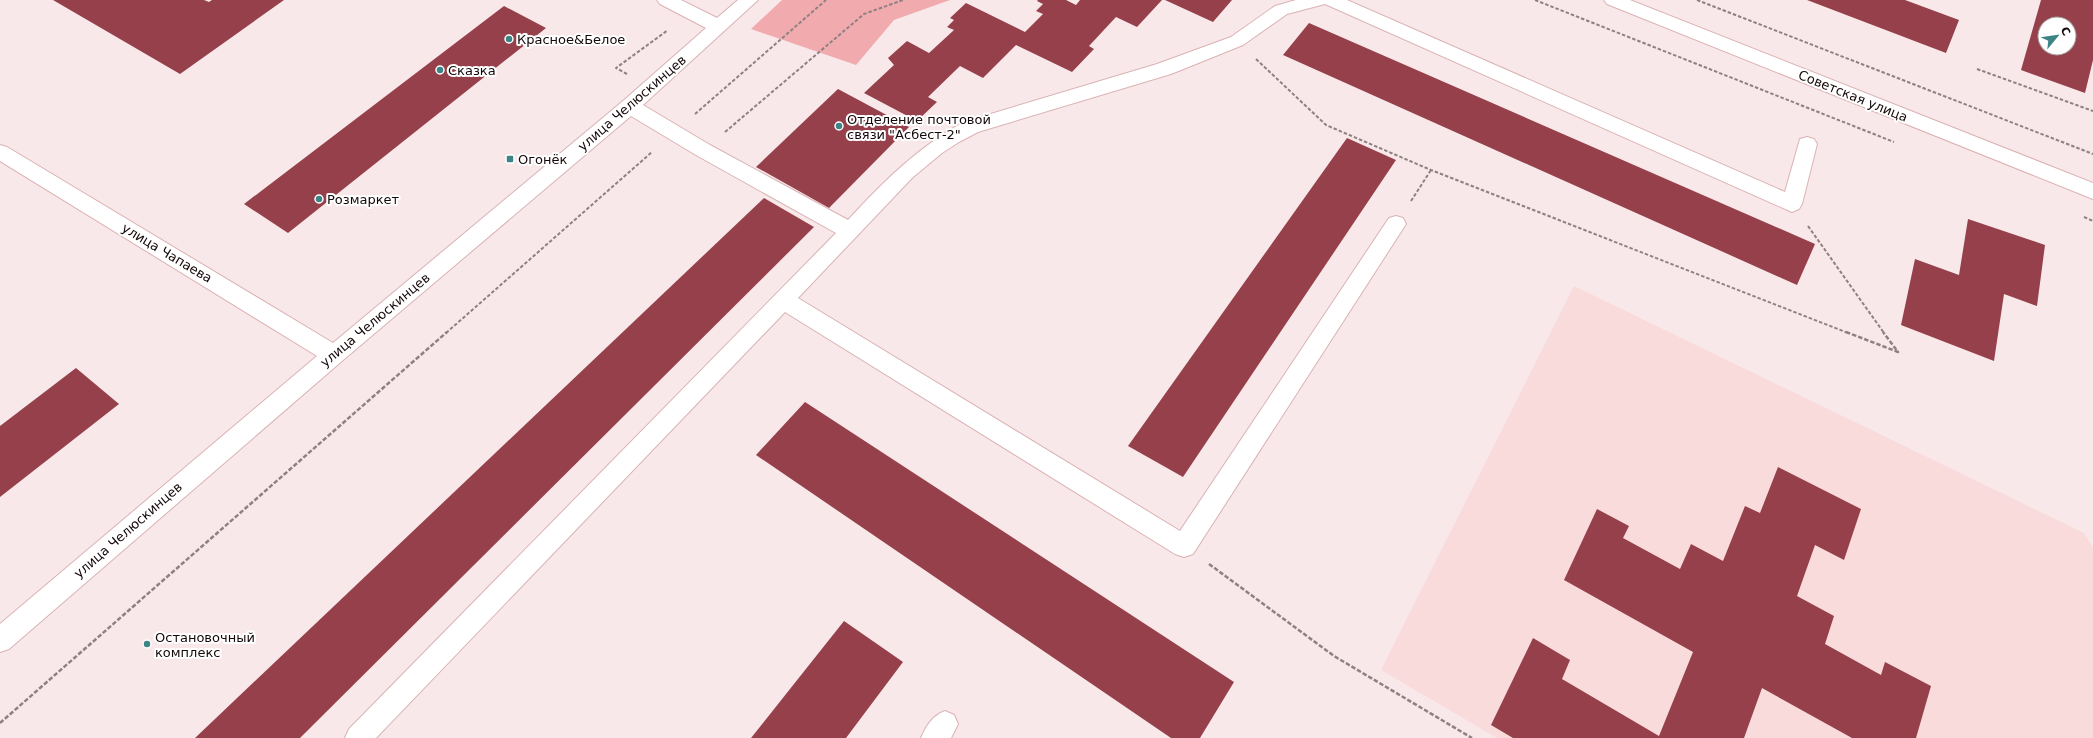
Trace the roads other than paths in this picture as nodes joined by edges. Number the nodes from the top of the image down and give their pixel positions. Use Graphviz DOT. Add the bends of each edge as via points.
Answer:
graph roads {
  1 [pos="666,0"];
  2 [pos="749,0"];
  3 [pos="1319,0"];
  4 [pos="1331,0"];
  5 [pos="1613,0"];
  6 [pos="719,27"];
  7 [pos="630,106"];
  8 [pos="1807,144"];
  9 [pos="0,152"];
  10 [pos="2093,191"];
  11 [pos="1396,224"];
  12 [pos="850,231"];
  13 [pos="782,299"];
  14 [pos="334,355"];
  15 [pos="0,640"];
  16 [pos="358,738"];
  1 -- 6 [label="street"];
  2 -- 6 [label="street, улица Челюскинцев"];
  3 -- 12 [label="street" via="1281,10 1237,41 1164,69 971,127 954,135 911,166"];
  4 -- 8 [label="street" via="1792,204"];
  5 -- 10 [label="street, Советская улица"];
  6 -- 7 [label="street, улица Челюскинцев"];
  7 -- 12 [label="street" via="703,150"];
  7 -- 14 [label="street, улица Челюскинцев"];
  9 -- 14 [label="street, улица Чапаева"];
  11 -- 13 [label="street" via="1184,546"];
  12 -- 13 [label="street"];
  13 -- 16 [label="street"];
  14 -- 15 [label="street, улица Челюскинцев"];
}
